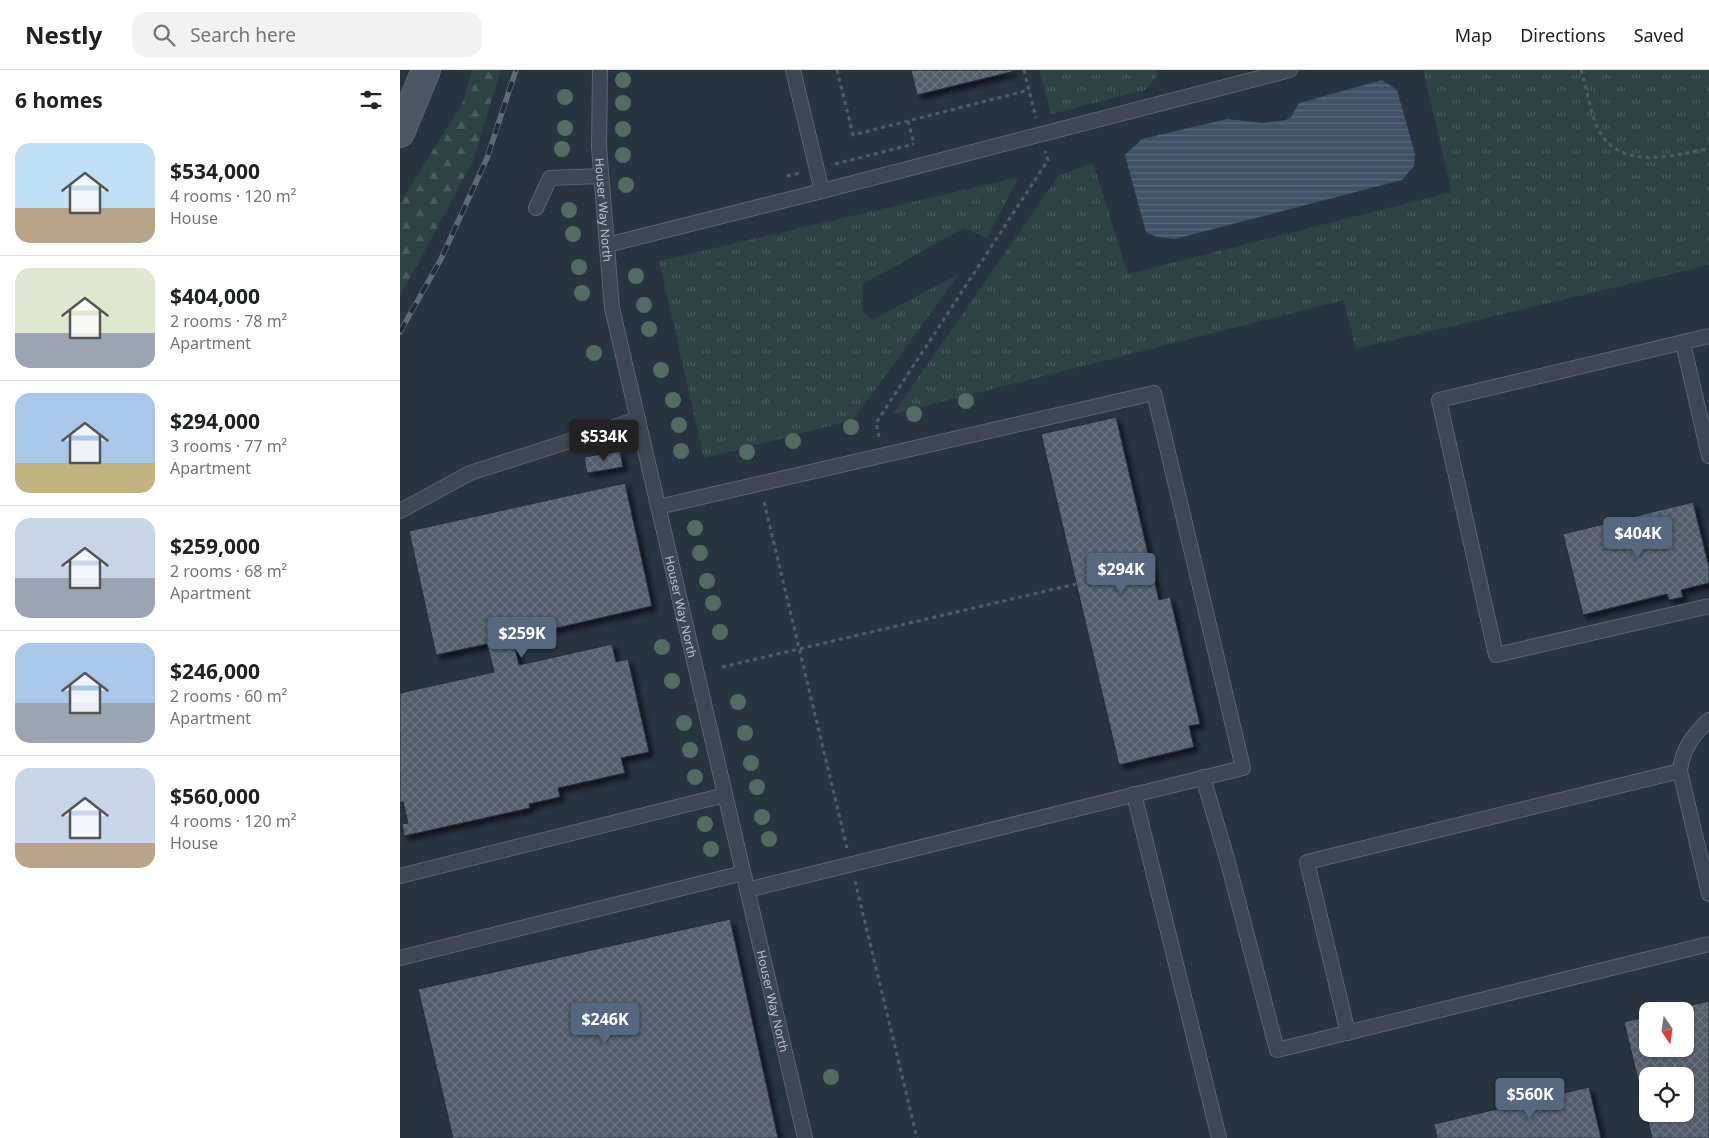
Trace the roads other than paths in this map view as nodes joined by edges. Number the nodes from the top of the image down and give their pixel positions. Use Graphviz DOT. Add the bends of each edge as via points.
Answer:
graph roads {
  1 [pos="426,70"];
  2 [pos="600,70"];
  3 [pos="793,70"];
  4 [pos="1290,70"];
  5 [pos="400,133"];
  6 [pos="602,176"];
  7 [pos="822,191"];
  8 [pos="536,208"];
  9 [pos="607,245"];
  10 [pos="1709,336"];
  11 [pos="1682,342"];
  12 [pos="638,419"];
  13 [pos="1709,456"];
  14 [pos="658,507"];
  15 [pos="400,511"];
  16 [pos="1709,606"];
  17 [pos="1709,720"];
  18 [pos="1680,771"];
  19 [pos="1203,777"];
  20 [pos="1134,794"];
  21 [pos="725,795"];
  22 [pos="743,873"];
  23 [pos="400,876"];
  24 [pos="747,890"];
  25 [pos="1709,894"];
  26 [pos="1709,944"];
  27 [pos="400,958"];
  28 [pos="1348,1033"];
  29 [pos="805,1138"];
  30 [pos="1219,1138"];
  1 -- 5 [label="main road"];
  2 -- 6 [label="lane, Houser Way North"];
  3 -- 7 [label="lane"];
  4 -- 7 [label="lane"];
  6 -- 8 [label="lane" via="550,178"];
  6 -- 9 [label="lane, Houser Way North"];
  7 -- 9 [label="lane"];
  9 -- 12 [label="lane, Houser Way North" via="612,308"];
  10 -- 11 [label="lane"];
  11 -- 13 [label="lane"];
  11 -- 16 [label="lane" via="1439,400 1496,655"];
  12 -- 14 [label="lane, Houser Way North"];
  12 -- 15 [label="lane" via="470,473"];
  14 -- 19 [label="lane" via="1154,393 1244,768"];
  14 -- 21 [label="lane, Houser Way North"];
  17 -- 18 [label="lane" via="1694,734 1681,756"];
  18 -- 25 [label="lane"];
  18 -- 28 [label="lane" via="1306,862"];
  19 -- 20 [label="lane"];
  19 -- 28 [label="lane" via="1228,859 1277,1050"];
  20 -- 24 [label="lane"];
  20 -- 30 [label="lane"];
  21 -- 22 [label="lane, Houser Way North"];
  21 -- 23 [label="lane"];
  22 -- 24 [label="lane, Houser Way North"];
  22 -- 27 [label="lane"];
  24 -- 29 [label="lane, Houser Way North"];
  26 -- 28 [label="lane"];
}
